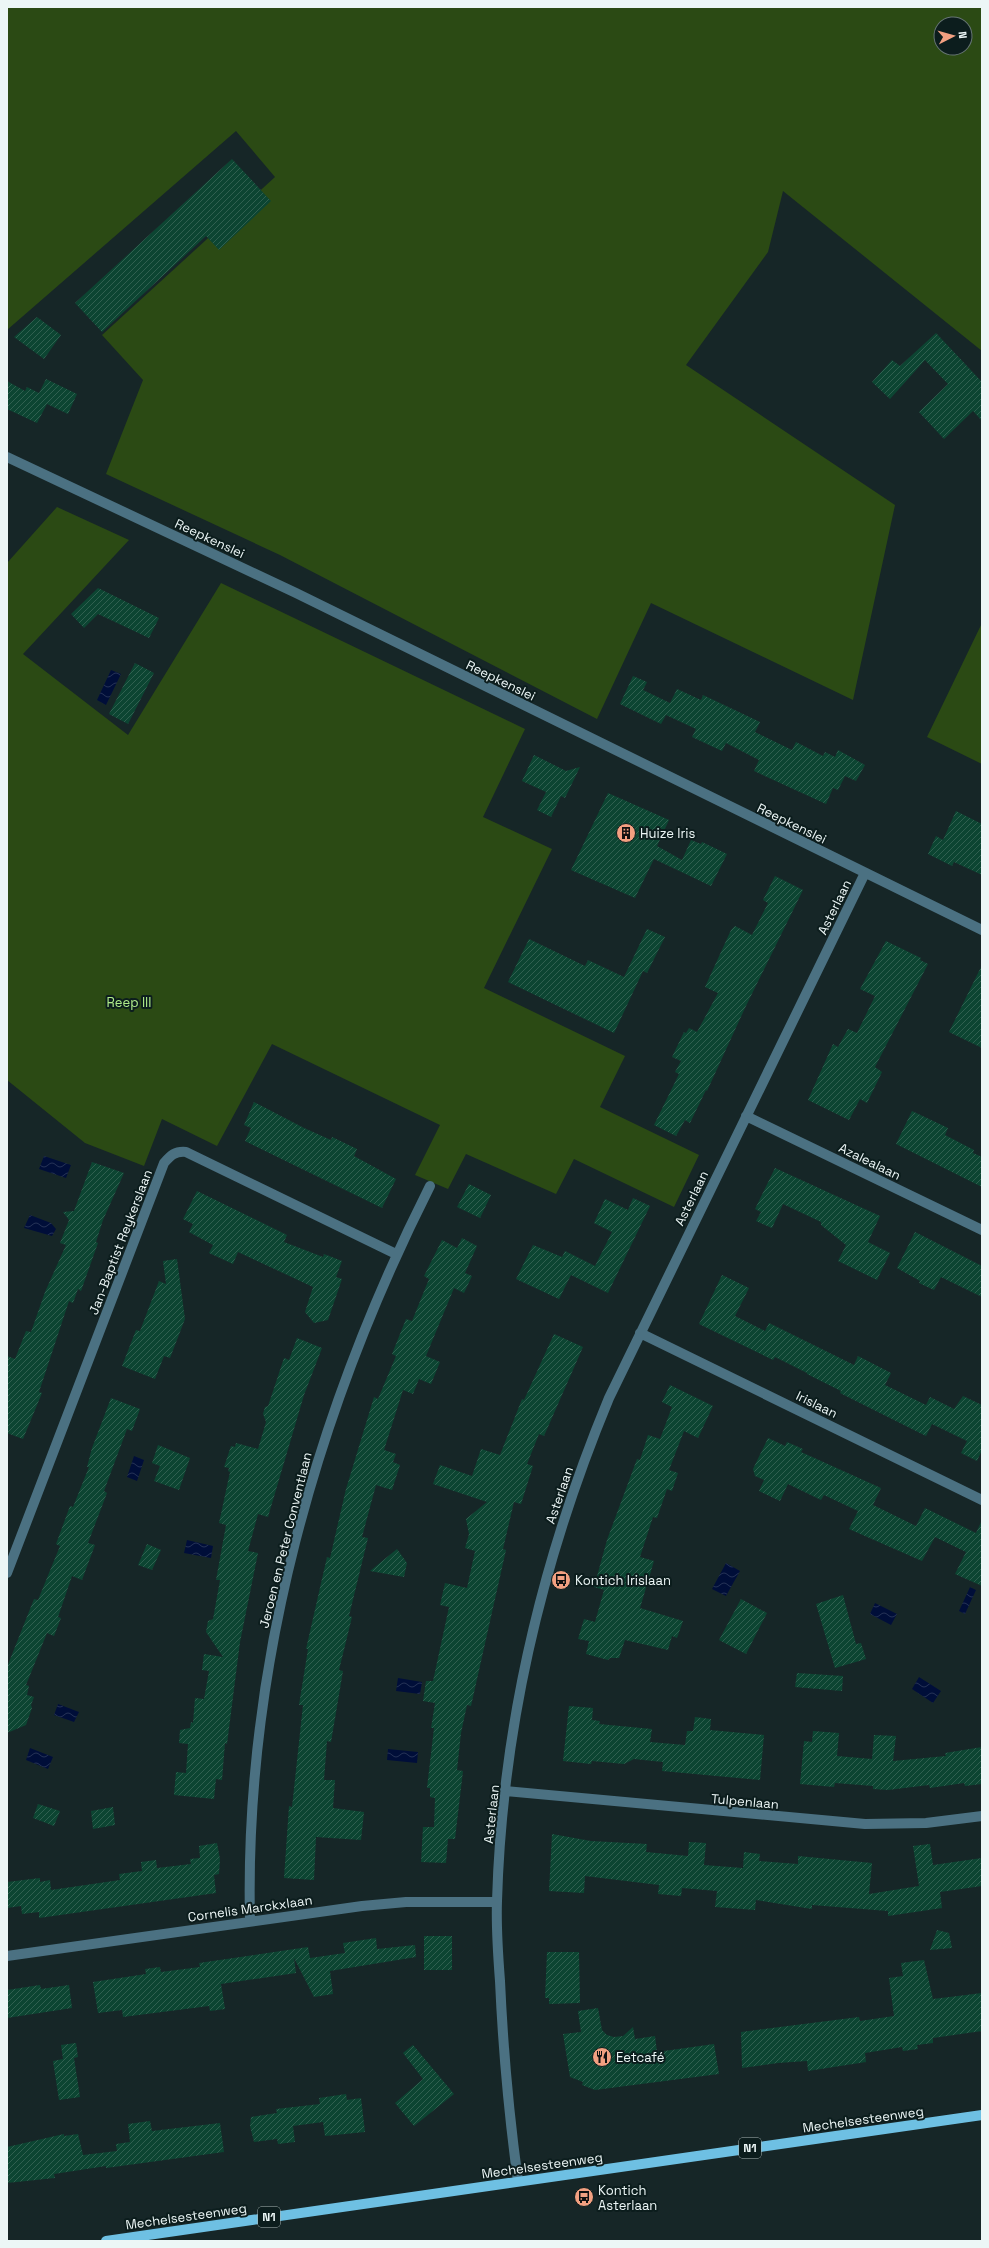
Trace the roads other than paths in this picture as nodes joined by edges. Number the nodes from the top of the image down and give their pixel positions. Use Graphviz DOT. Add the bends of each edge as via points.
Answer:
graph roads {
  1 [pos="7,457"];
  2 [pos="865,873"];
  3 [pos="982,930"];
  4 [pos="746,1116"];
  5 [pos="430,1186"];
  6 [pos="982,1230"];
  7 [pos="396,1254"];
  8 [pos="640,1332"];
  9 [pos="982,1500"];
  10 [pos="7,1573"];
  11 [pos="506,1791"];
  12 [pos="982,1816"];
  13 [pos="497,1902"];
  14 [pos="250,1921"];
  15 [pos="7,1956"];
  16 [pos="982,2115"];
  17 [pos="518,2181"];
  18 [pos="106,2241"];
  1 -- 2 [label="street, Reepkenslei" via="296,593"];
  2 -- 3 [label="street, Reepkenslei"];
  2 -- 4 [label="street, Asterlaan"];
  4 -- 6 [label="street, Azalealaan"];
  4 -- 8 [label="street, Asterlaan"];
  5 -- 7 [label="street, Jeroen en Peter Conventlaan"];
  7 -- 10 [label="street, Jan-Baptist Reykerslaan" via="186,1152 177,1151 170,1156 164,1163"];
  7 -- 14 [label="street, Jeroen en Peter Conventlaan" via="357,1346 324,1439 286,1582 272,1655 259,1748 252,1824"];
  8 -- 9 [label="street, Irislaan"];
  8 -- 11 [label="street, Asterlaan" via="590,1443 548,1569 520,1696"];
  11 -- 12 [label="street, Tulpenlaan" via="865,1824 926,1823"];
  11 -- 13 [label="street, Asterlaan"];
  13 -- 14 [label="street, Cornelis Marckxlaan" via="384,1903"];
  13 -- 17 [label="street, Asterlaan" via="502,2031"];
  14 -- 15 [label="street, Cornelis Marckxlaan"];
  16 -- 17 [label="main road, Mechelsesteenweg / N1"];
  17 -- 18 [label="main road, Mechelsesteenweg / N1"];
}
